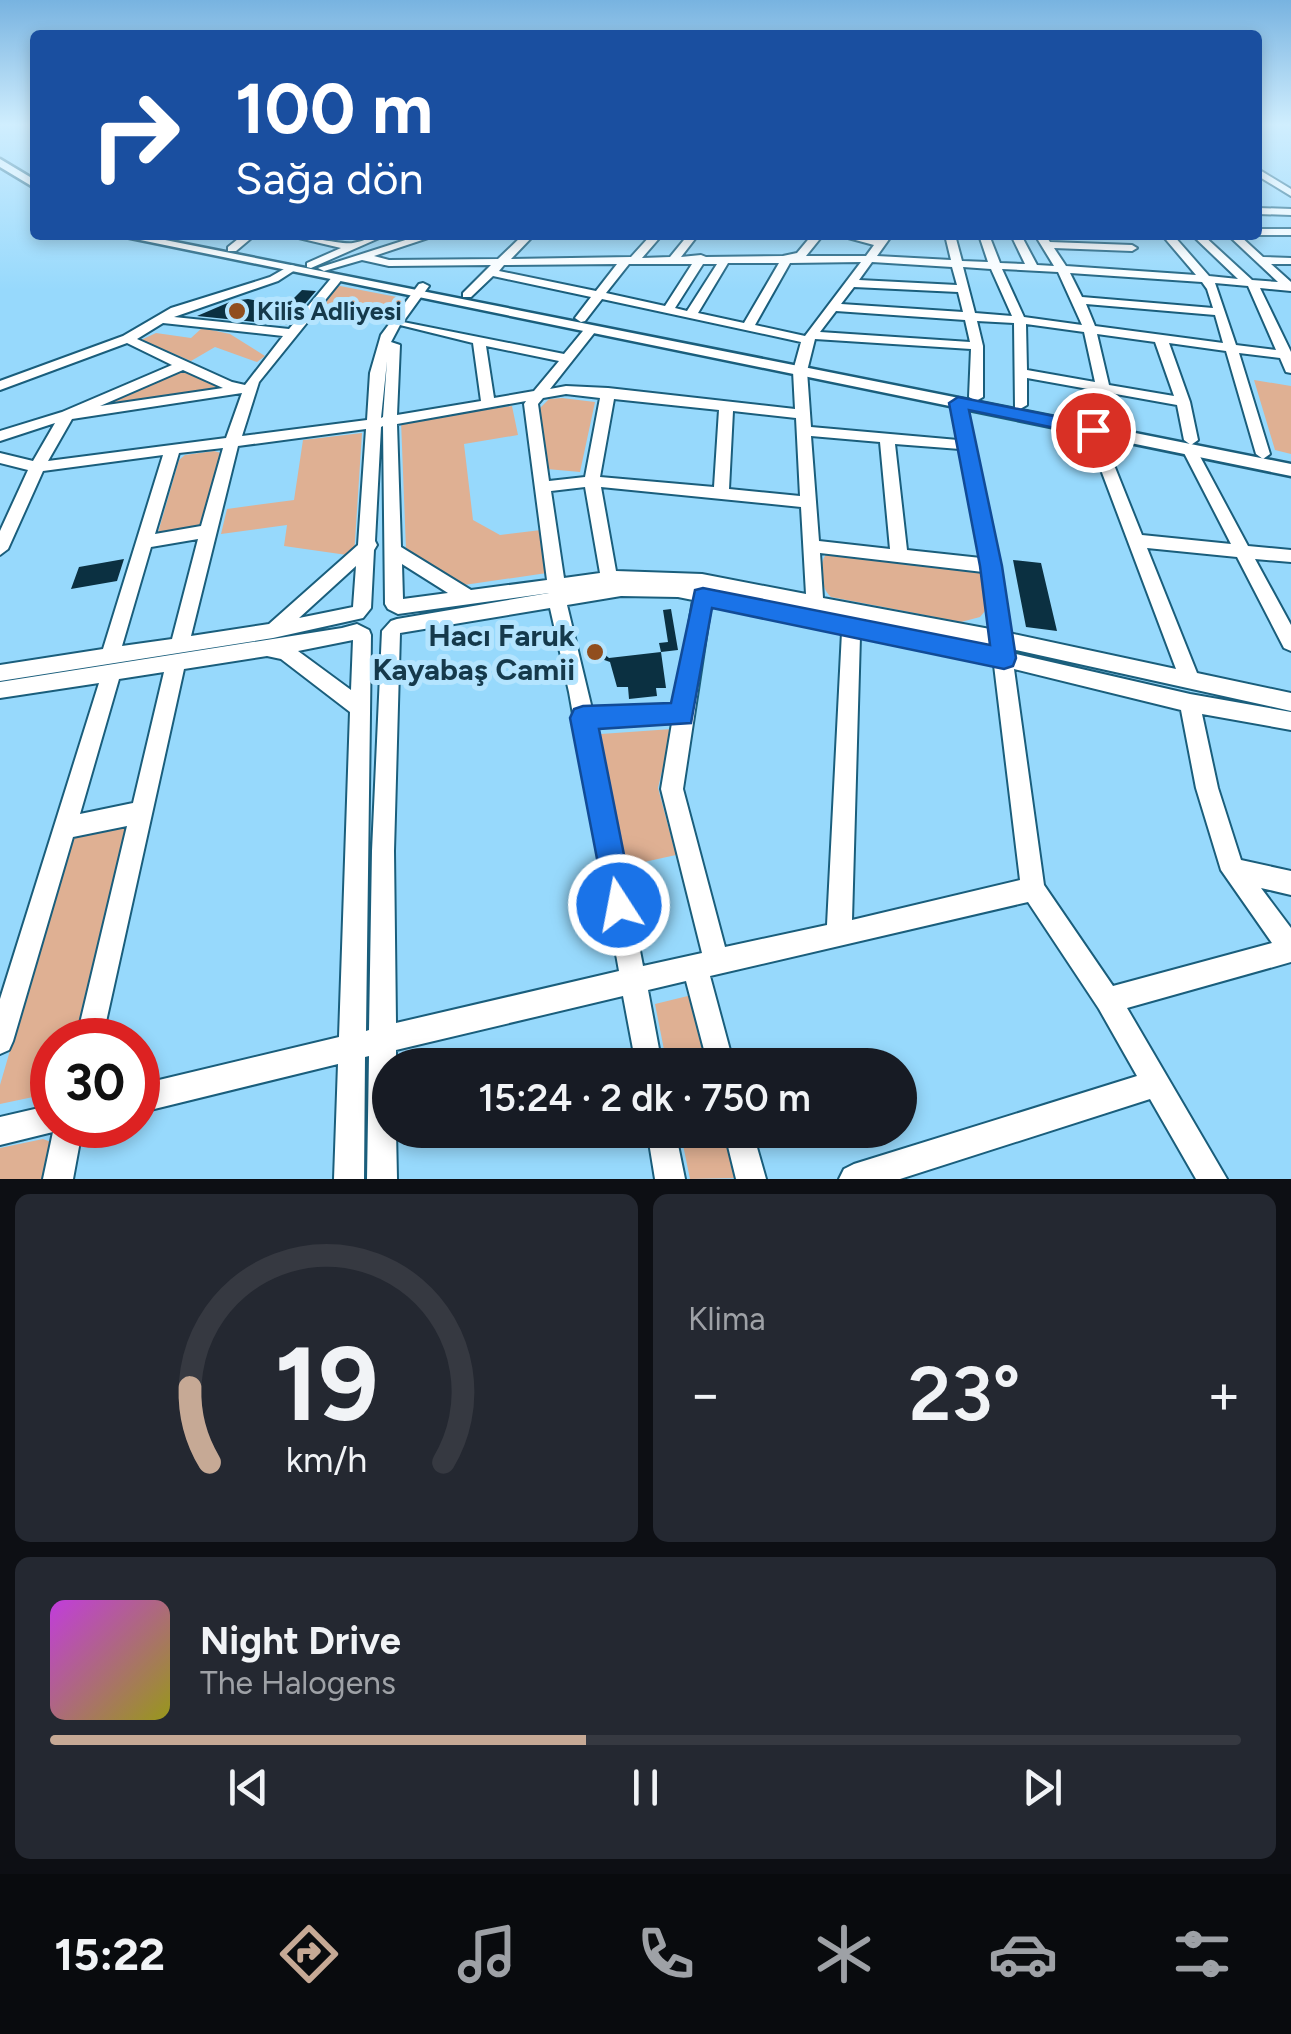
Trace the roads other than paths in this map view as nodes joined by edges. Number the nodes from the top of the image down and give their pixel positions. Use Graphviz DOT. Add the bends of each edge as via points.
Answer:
graph roads {
  1 [pos="1262,187"];
  2 [pos="1287,190"];
  3 [pos="1262,211"];
  4 [pos="1291,212"];
  5 [pos="1262,232"];
  6 [pos="1291,232"];
  7 [pos="148,240"];
  8 [pos="190,240"];
  9 [pos="244,240"];
  10 [pos="317,240"];
  11 [pos="370,240"];
  12 [pos="399,240"];
  13 [pos="427,240"];
  14 [pos="523,240"];
  15 [pos="652,240"];
  16 [pos="689,240"];
  17 [pos="812,240"];
  18 [pos="883,240"];
  19 [pos="950,240"];
  20 [pos="986,240"];
  21 [pos="1019,240"];
  22 [pos="1044,240"];
  23 [pos="1125,240"];
  24 [pos="1171,240"];
  25 [pos="1203,240"];
  26 [pos="1238,240"];
  27 [pos="684,246"];
  28 [pos="353,247"];
  29 [pos="1132,248"];
  30 [pos="232,249"];
  31 [pos="794,256"];
  32 [pos="368,258"];
  33 [pos="632,258"];
  34 [pos="675,258"];
  35 [pos="701,258"];
  36 [pos="726,258"];
  37 [pos="501,259"];
  38 [pos="568,259"];
  39 [pos="869,259"];
  40 [pos="1260,260"];
  41 [pos="441,261"];
  42 [pos="1291,261"];
  43 [pos="955,262"];
  44 [pos="998,264"];
  45 [pos="1032,266"];
  46 [pos="291,268"];
  47 [pos="1060,268"];
  48 [pos="329,271"];
  49 [pos="489,272"];
  50 [pos="1150,274"];
  51 [pos="1204,277"];
  52 [pos="850,282"];
  53 [pos="1251,283"];
  54 [pos="548,284"];
  55 [pos="1291,287"];
  56 [pos="960,289"];
  57 [pos="424,290"];
  58 [pos="467,295"];
  59 [pos="600,295"];
  60 [pos="1082,300"];
  61 [pos="832,307"];
  62 [pos="670,309"];
  63 [pos="1220,312"];
  64 [pos="691,314"];
  65 [pos="967,316"];
  66 [pos="158,319"];
  67 [pos="1020,320"];
  68 [pos="586,323"];
  69 [pos="406,325"];
  70 [pos="748,327"];
  71 [pos="1093,329"];
  72 [pos="290,333"];
  73 [pos="1160,337"];
  74 [pos="810,338"];
  75 [pos="126,339"];
  76 [pos="478,340"];
  77 [pos="976,346"];
  78 [pos="1232,347"];
  79 [pos="568,359"];
  80 [pos="1289,360"];
  81 [pos="182,365"];
  82 [pos="802,367"];
  83 [pos="1020,373"];
  84 [pos="0,386"];
  85 [pos="251,388"];
  86 [pos="1104,388"];
  87 [pos="608,392"];
  88 [pos="536,397"];
  89 [pos="967,400"];
  90 [pos="1183,402"];
  91 [pos="488,404"];
  92 [pos="726,405"];
  93 [pos="1020,405"];
  94 [pos="67,414"];
  95 [pos="383,421"];
  96 [pos="801,422"];
  97 [pos="1093,430"];
  98 [pos="0,436"];
  99 [pos="887,438"];
  100 [pos="233,440"];
  101 [pos="967,445"];
  102 [pos="1190,445"];
  103 [pos="173,448"];
  104 [pos="1263,454"];
  105 [pos="0,458"];
  106 [pos="1291,460"];
  107 [pos="37,466"];
  108 [pos="1291,470"];
  109 [pos="592,482"];
  110 [pos="542,487"];
  111 [pos="722,493"];
  112 [pos="810,502"];
  113 [pos="208,531"];
  114 [pos="144,542"];
  115 [pos="1137,542"];
  116 [pos="369,545"];
  117 [pos="811,546"];
  118 [pos="0,550"];
  119 [pos="393,550"];
  120 [pos="1242,552"];
  121 [pos="898,556"];
  122 [pos="1291,556"];
  123 [pos="991,566"];
  124 [pos="609,578"];
  125 [pos="556,590"];
  126 [pos="466,596"];
  127 [pos="703,596"];
  128 [pos="1269,600"];
  129 [pos="1291,602"];
  130 [pos="815,604"];
  131 [pos="395,617"];
  132 [pos="360,622"];
  133 [pos="852,628"];
  134 [pos="272,631"];
  135 [pos="1291,643"];
  136 [pos="260,648"];
  137 [pos="1002,649"];
  138 [pos="177,655"];
  139 [pos="111,665"];
  140 [pos="0,672"];
  141 [pos="0,690"];
  142 [pos="1190,691"];
  143 [pos="1291,702"];
  144 [pos="360,708"];
  145 [pos="682,714"];
  146 [pos="583,718"];
  147 [pos="1291,721"];
  148 [pos="142,812"];
  149 [pos="65,828"];
  150 [pos="1233,870"];
  151 [pos="1291,883"];
  152 [pos="1034,889"];
  153 [pos="839,934"];
  154 [pos="1291,949"];
  155 [pos="705,963"];
  156 [pos="633,980"];
  157 [pos="1108,1000"];
  158 [pos="94,1018"];
  159 [pos="382,1040"];
  160 [pos="0,1042"];
  161 [pos="355,1046"];
  162 [pos="645,1048"];
  163 [pos="718,1048"];
  164 [pos="1156,1084"];
  165 [pos="160,1093"];
  166 [pos="30,1124"];
  167 [pos="0,1132"];
  168 [pos="64,1148"];
  169 [pos="664,1148"];
  170 [pos="743,1148"];
  171 [pos="58,1179"];
  172 [pos="349,1179"];
  173 [pos="382,1179"];
  174 [pos="670,1179"];
  175 [pos="751,1179"];
  176 [pos="854,1179"];
  177 [pos="1212,1179"];
  1 -- 2 [label="street"];
  3 -- 4 [label="street"];
  5 -- 6 [label="street"];
  7 -- 46 [label="main road"];
  8 -- 30 [label="main road"];
  9 -- 30 [label="street"];
  10 -- 28 [label="street"];
  11 -- 28 [label="street"];
  12 -- 32 [label="street"];
  13 -- 32 [label="street"];
  14 -- 37 [label="street"];
  15 -- 33 [label="street"];
  16 -- 27 [label="street"];
  17 -- 31 [label="street"];
  18 -- 39 [label="street"];
  19 -- 43 [label="street"];
  20 -- 44 [label="street"];
  21 -- 45 [label="street"];
  22 -- 29 [label="street"];
  22 -- 47 [label="street"];
  23 -- 29 [label="street"];
  24 -- 51 [label="street"];
  25 -- 53 [label="street"];
  26 -- 40 [label="street"];
  27 -- 31 [label="street"];
  27 -- 34 [label="street"];
  28 -- 48 [label="street"];
  29 -- 50 [label="street"];
  30 -- 48 [label="main road"];
  31 -- 36 [label="street"];
  31 -- 39 [label="street"];
  31 -- 70 [label="street"];
  32 -- 41 [label="street"];
  32 -- 48 [label="street"];
  32 -- 48 [label="street"];
  33 -- 34 [label="street"];
  33 -- 38 [label="street"];
  33 -- 59 [label="street"];
  34 -- 35 [label="street"];
  35 -- 36 [label="street"];
  35 -- 62 [label="street"];
  36 -- 64 [label="street"];
  37 -- 38 [label="street"];
  37 -- 41 [label="street"];
  37 -- 49 [label="street"];
  38 -- 54 [label="street"];
  39 -- 43 [label="street"];
  39 -- 52 [label="street"];
  40 -- 42 [label="street"];
  40 -- 55 [label="street"];
  41 -- 57 [label="street"];
  43 -- 44 [label="street"];
  43 -- 56 [label="street"];
  44 -- 45 [label="street"];
  44 -- 67 [label="street"];
  45 -- 47 [label="street"];
  46 -- 48 [label="main road"];
  46 -- 66 [label="street"];
  47 -- 50 [label="street"];
  47 -- 60 [label="street"];
  48 -- 57 [label="main road"];
  48 -- 72 [label="street"];
  49 -- 54 [label="street"];
  49 -- 58 [label="street"];
  50 -- 51 [label="street"];
  51 -- 53 [label="street"];
  51 -- 63 [label="street"];
  52 -- 56 [label="street"];
  52 -- 61 [label="street"];
  53 -- 55 [label="street"];
  53 -- 80 [label="street"];
  54 -- 59 [label="street"];
  56 -- 65 [label="street"];
  57 -- 58 [label="main road"];
  57 -- 68 [label="main road"];
  57 -- 69 [label="street"];
  57 -- 95 [label="street" via="382,350 377,373"];
  58 -- 68 [label="main road"];
  59 -- 62 [label="street"];
  59 -- 68 [label="street"];
  60 -- 63 [label="street"];
  60 -- 71 [label="street"];
  61 -- 65 [label="street"];
  61 -- 74 [label="street"];
  62 -- 64 [label="street"];
  63 -- 78 [label="street"];
  64 -- 70 [label="street"];
  65 -- 67 [label="street"];
  65 -- 77 [label="street"];
  66 -- 72 [label="street"];
  66 -- 75 [label="street"];
  67 -- 71 [label="street"];
  67 -- 83 [label="street"];
  68 -- 79 [label="street"];
  68 -- 82 [label="main road"];
  69 -- 76 [label="street"];
  69 -- 95 [label="street" via="392,354"];
  70 -- 74 [label="street"];
  71 -- 73 [label="street"];
  71 -- 86 [label="street"];
  72 -- 85 [label="street"];
  73 -- 78 [label="street"];
  73 -- 90 [label="street"];
  74 -- 77 [label="street"];
  74 -- 82 [label="street"];
  75 -- 81 [label="street"];
  75 -- 84 [label="street"];
  76 -- 79 [label="street"];
  76 -- 91 [label="street"];
  77 -- 89 [label="street"];
  78 -- 80 [label="street"];
  78 -- 104 [label="street"];
  79 -- 88 [label="street"];
  81 -- 85 [label="street" via="229,386"];
  81 -- 94 [label="street"];
  82 -- 89 [label="main road"];
  82 -- 96 [label="street"];
  83 -- 86 [label="street"];
  83 -- 93 [label="street"];
  85 -- 94 [label="street"];
  85 -- 100 [label="street"];
  86 -- 90 [label="street"];
  87 -- 88 [label="street"];
  87 -- 92 [label="street"];
  87 -- 109 [label="street"];
  88 -- 91 [label="street"];
  88 -- 110 [label="street" via="531,414"];
  89 -- 93 [label="main road"];
  89 -- 97 [label="main road"];
  89 -- 101 [label="street"];
  90 -- 102 [label="street"];
  91 -- 95 [label="street"];
  92 -- 96 [label="street"];
  92 -- 111 [label="street"];
  93 -- 102 [label="main road"];
  94 -- 98 [label="street"];
  94 -- 107 [label="street"];
  95 -- 100 [label="street"];
  95 -- 116 [label="street"];
  95 -- 119 [label="street"];
  96 -- 99 [label="street"];
  96 -- 112 [label="street"];
  97 -- 102 [label="main road"];
  97 -- 115 [label="street"];
  99 -- 101 [label="street"];
  99 -- 121 [label="street"];
  100 -- 103 [label="street"];
  100 -- 113 [label="street"];
  101 -- 123 [label="street"];
  102 -- 104 [label="main road"];
  102 -- 108 [label="main road"];
  102 -- 120 [label="street"];
  103 -- 107 [label="street"];
  103 -- 114 [label="street"];
  104 -- 106 [label="main road"];
  105 -- 107 [label="street"];
  107 -- 118 [label="street"];
  109 -- 110 [label="street"];
  109 -- 111 [label="street"];
  109 -- 124 [label="street"];
  110 -- 125 [label="street"];
  111 -- 112 [label="street"];
  112 -- 117 [label="street"];
  113 -- 114 [label="street"];
  113 -- 138 [label="street"];
  114 -- 139 [label="street"];
  115 -- 120 [label="street"];
  115 -- 142 [label="street"];
  116 -- 132 [label="street"];
  116 -- 134 [label="street"];
  117 -- 121 [label="street"];
  117 -- 130 [label="street"];
  119 -- 126 [label="street"];
  119 -- 131 [label="street"];
  120 -- 122 [label="street"];
  120 -- 128 [label="street"];
  121 -- 123 [label="street"];
  123 -- 137 [label="street"];
  124 -- 125 [label="street"];
  124 -- 130 [label="street" via="702,581"];
  125 -- 126 [label="street"];
  125 -- 127 [label="street"];
  125 -- 131 [label="street"];
  125 -- 146 [label="street"];
  126 -- 131 [label="street"];
  127 -- 133 [label="street"];
  127 -- 145 [label="street"];
  128 -- 129 [label="street"];
  128 -- 135 [label="street"];
  130 -- 137 [label="street"];
  131 -- 132 [label="street" via="376,636"];
  131 -- 132 [label="street" via="376,601"];
  131 -- 159 [label="street"];
  132 -- 134 [label="street"];
  132 -- 136 [label="street"];
  132 -- 144 [label="street"];
  133 -- 137 [label="street"];
  133 -- 153 [label="street"];
  134 -- 138 [label="street"];
  136 -- 138 [label="street"];
  136 -- 144 [label="street" via="286,652"];
  137 -- 142 [label="street"];
  137 -- 152 [label="street"];
  138 -- 139 [label="street"];
  138 -- 148 [label="street"];
  139 -- 140 [label="street"];
  139 -- 141 [label="street"];
  139 -- 149 [label="street"];
  142 -- 143 [label="street"];
  142 -- 147 [label="street"];
  142 -- 150 [label="street" via="1207,788"];
  144 -- 161 [label="street"];
  145 -- 146 [label="street"];
  145 -- 155 [label="street" via="672,789"];
  146 -- 156 [label="street"];
  148 -- 149 [label="street"];
  148 -- 158 [label="street"];
  149 -- 160 [label="street"];
  150 -- 151 [label="street"];
  150 -- 154 [label="street"];
  152 -- 153 [label="street"];
  152 -- 157 [label="street"];
  153 -- 155 [label="street"];
  154 -- 157 [label="street"];
  155 -- 156 [label="street"];
  155 -- 163 [label="street"];
  156 -- 159 [label="street"];
  156 -- 162 [label="street"];
  157 -- 164 [label="street"];
  159 -- 161 [label="street"];
  159 -- 173 [label="street"];
  161 -- 165 [label="street"];
  161 -- 172 [label="street"];
  164 -- 176 [label="street"];
  164 -- 177 [label="street"];
  166 -- 167 [label="street"];
  168 -- 171 [label="street"];
  169 -- 174 [label="street"];
  170 -- 175 [label="street"];
}
